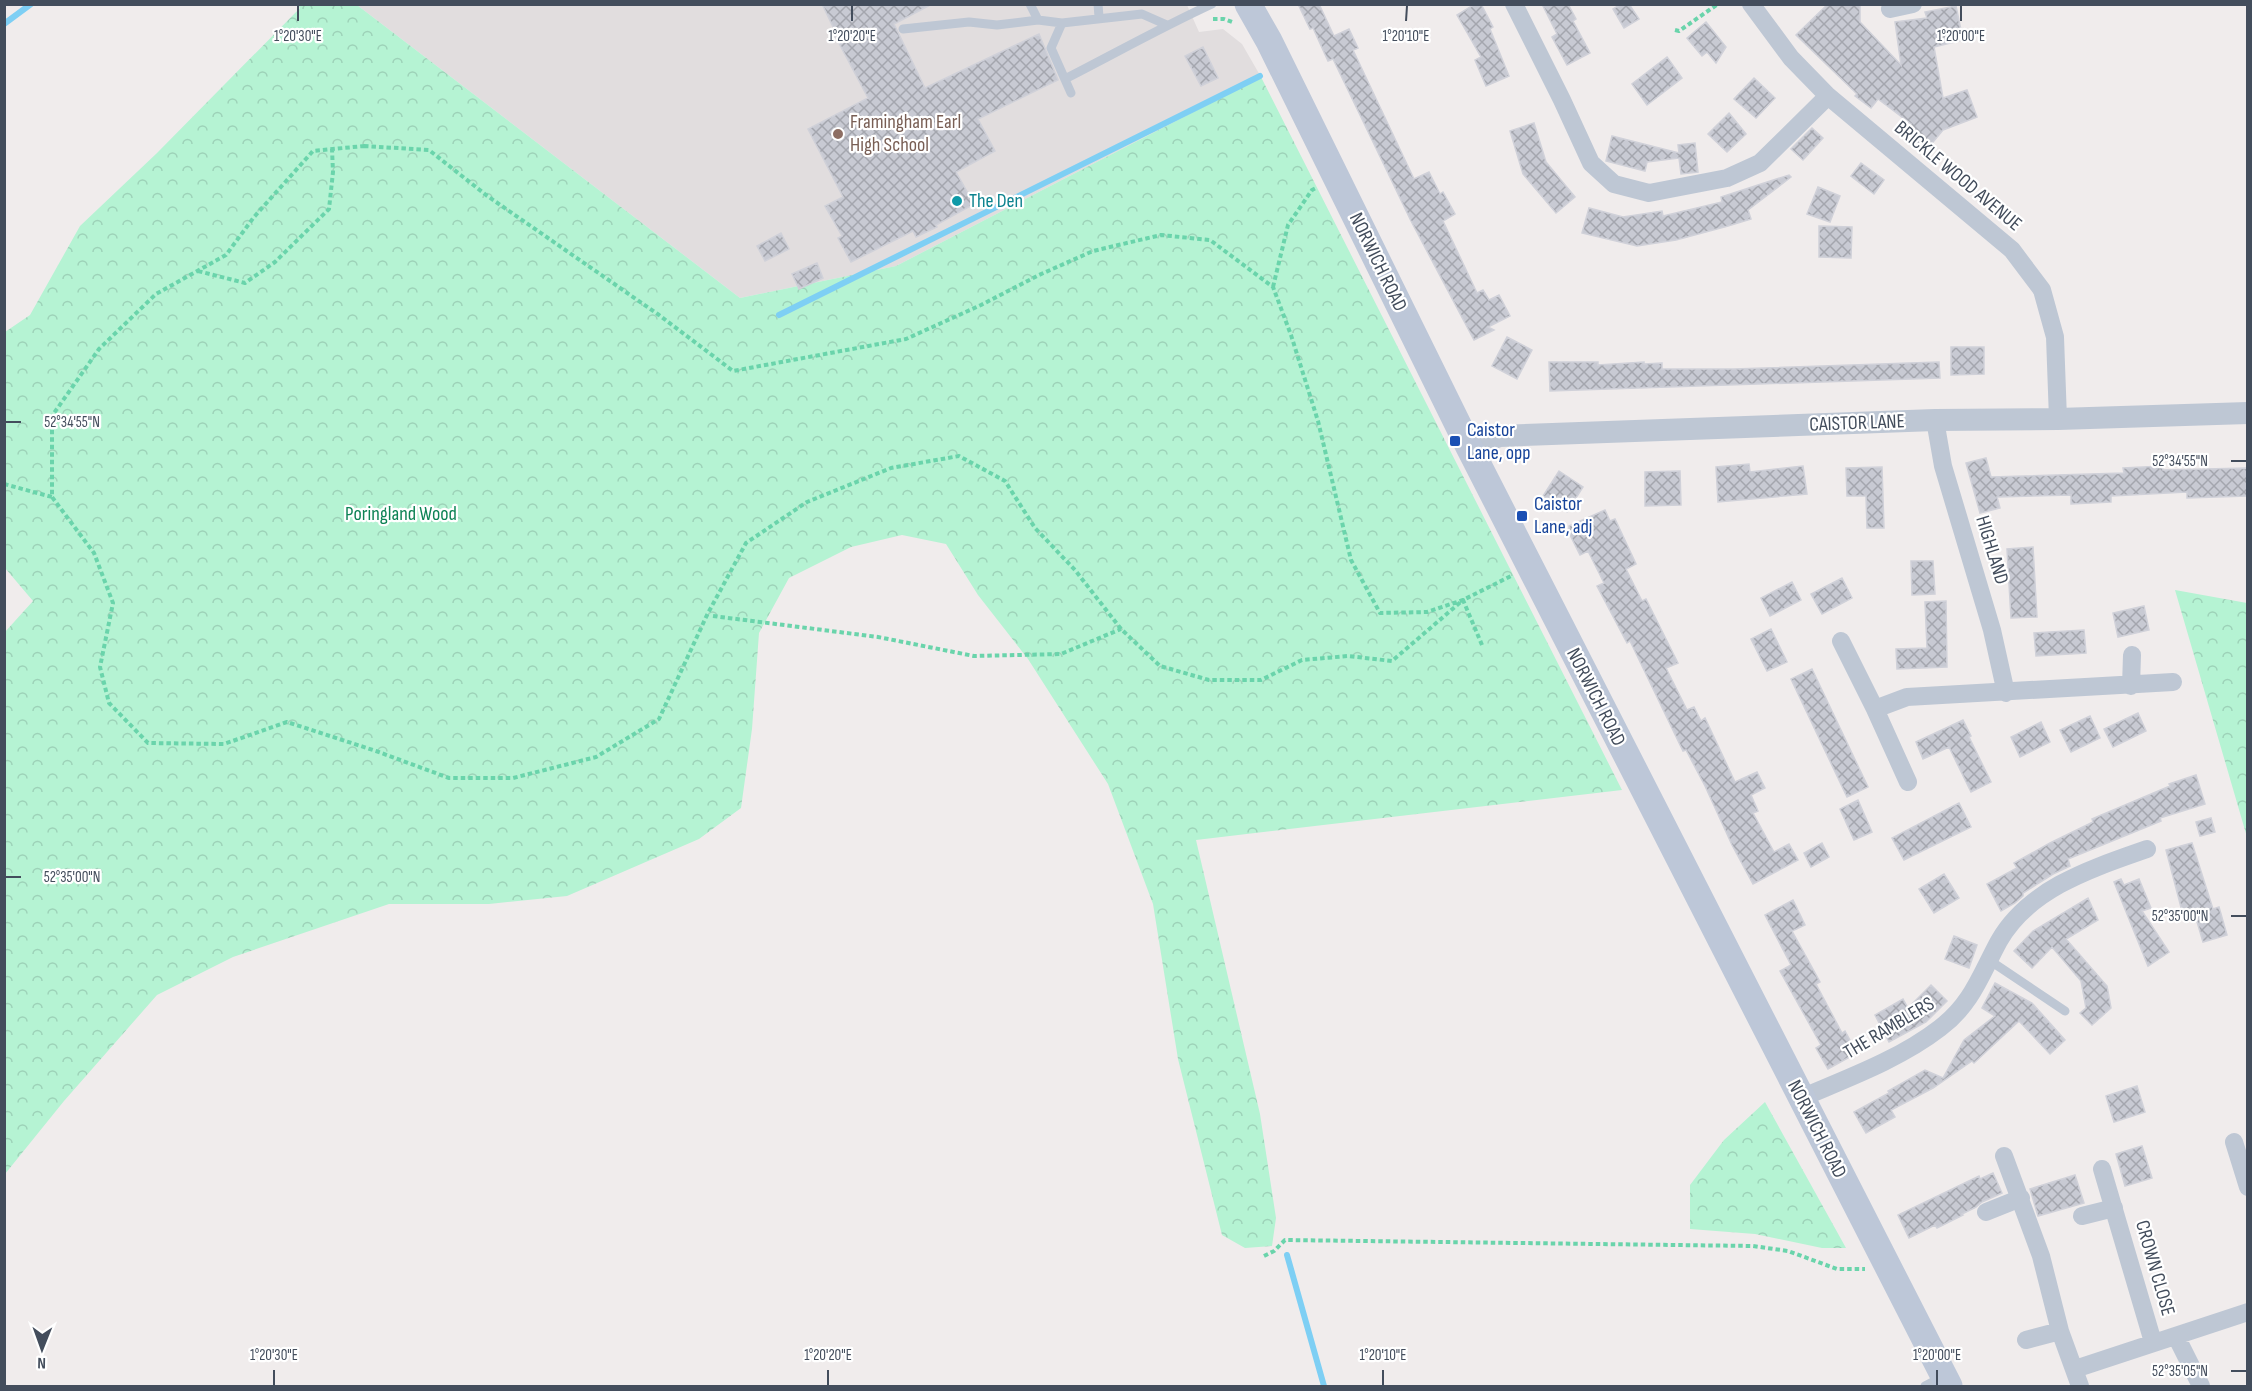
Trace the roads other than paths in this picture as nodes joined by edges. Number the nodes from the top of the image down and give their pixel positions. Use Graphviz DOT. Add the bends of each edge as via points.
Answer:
graph roads {
  1 [pos="1030,4"];
  2 [pos="1098,4"];
  3 [pos="1212,4"];
  4 [pos="1248,4"];
  5 [pos="1514,4"];
  6 [pos="1751,4"];
  7 [pos="1913,4"];
  8 [pos="1890,9"];
  9 [pos="1099,17"];
  10 [pos="1038,20"];
  11 [pos="1062,23"];
  12 [pos="1167,25"];
  13 [pos="903,29"];
  14 [pos="1065,80"];
  15 [pos="1071,93"];
  16 [pos="1828,96"];
  17 [pos="2247,413"];
  18 [pos="2058,419"];
  19 [pos="1935,420"];
  20 [pos="1469,447"];
  21 [pos="1841,641"];
  22 [pos="2132,655"];
  23 [pos="2173,682"];
  24 [pos="2131,686"];
  25 [pos="2006,693"];
  26 [pos="1875,709"];
  27 [pos="1908,782"];
  28 [pos="2147,849"];
  29 [pos="1989,960"];
  30 [pos="2065,1011"];
  31 [pos="1802,1098"];
  32 [pos="2234,1142"];
  33 [pos="2004,1156"];
  34 [pos="2102,1169"];
  35 [pos="2247,1187"];
  36 [pos="2021,1198"];
  37 [pos="2114,1208"];
  38 [pos="1986,1212"];
  39 [pos="2082,1216"];
  40 [pos="2247,1312"];
  41 [pos="2060,1331"];
  42 [pos="2176,1336"];
  43 [pos="2026,1340"];
  44 [pos="2153,1342"];
  45 [pos="2075,1369"];
  46 [pos="1939,1383"];
  47 [pos="2080,1386"];
  48 [pos="2201,1386"];
  1 -- 10 [label="lane"];
  2 -- 9 [label="lane"];
  3 -- 12 [label="lane"];
  4 -- 20 [label="main road, NORWICH ROAD"];
  5 -- 16 [label="street" via="1591,163 1614,184 1649,193 1727,178 1760,163"];
  6 -- 16 [label="street, BRICKLE WOOD AVENUE" via="1791,58"];
  7 -- 8 [label="street"];
  9 -- 11 [label="lane"];
  9 -- 12 [label="lane" via="1142,14"];
  10 -- 11 [label="lane"];
  10 -- 13 [label="lane"];
  11 -- 14 [label="lane" via="1051,48"];
  12 -- 14 [label="lane"];
  14 -- 15 [label="lane"];
  16 -- 18 [label="street, BRICKLE WOOD AVENUE" via="2012,250 2042,290 2055,337"];
  17 -- 18 [label="street, CAISTOR LANE"];
  18 -- 19 [label="street, CAISTOR LANE"];
  19 -- 20 [label="street, CAISTOR LANE" via="1500,436"];
  19 -- 25 [label="street, HIGHLAND" via="1943,466 1992,630"];
  20 -- 31 [label="main road, NORWICH ROAD"];
  21 -- 26 [label="street"];
  22 -- 24 [label="street"];
  23 -- 24 [label="street"];
  24 -- 25 [label="street"];
  25 -- 26 [label="street" via="1908,697"];
  26 -- 27 [label="street"];
  28 -- 29 [label="street, THE RAMBLERS" via="2111,861 2044,894 2020,911"];
  29 -- 30 [label="lane"];
  29 -- 31 [label="street, THE RAMBLERS" via="1971,996 1941,1027 1852,1077"];
  31 -- 46 [label="main road, NORWICH ROAD" via="1886,1262"];
  32 -- 35 [label="street"];
  33 -- 36 [label="street"];
  34 -- 37 [label="street, CROWN CLOSE"];
  36 -- 38 [label="street"];
  36 -- 41 [label="street"];
  37 -- 39 [label="street, CROWN CLOSE"];
  37 -- 44 [label="street, CROWN CLOSE"];
  40 -- 42 [label="street"];
  41 -- 43 [label="street"];
  41 -- 45 [label="street"];
  42 -- 44 [label="street"];
  42 -- 48 [label="street"];
  44 -- 45 [label="street"];
  45 -- 47 [label="street"];
}
